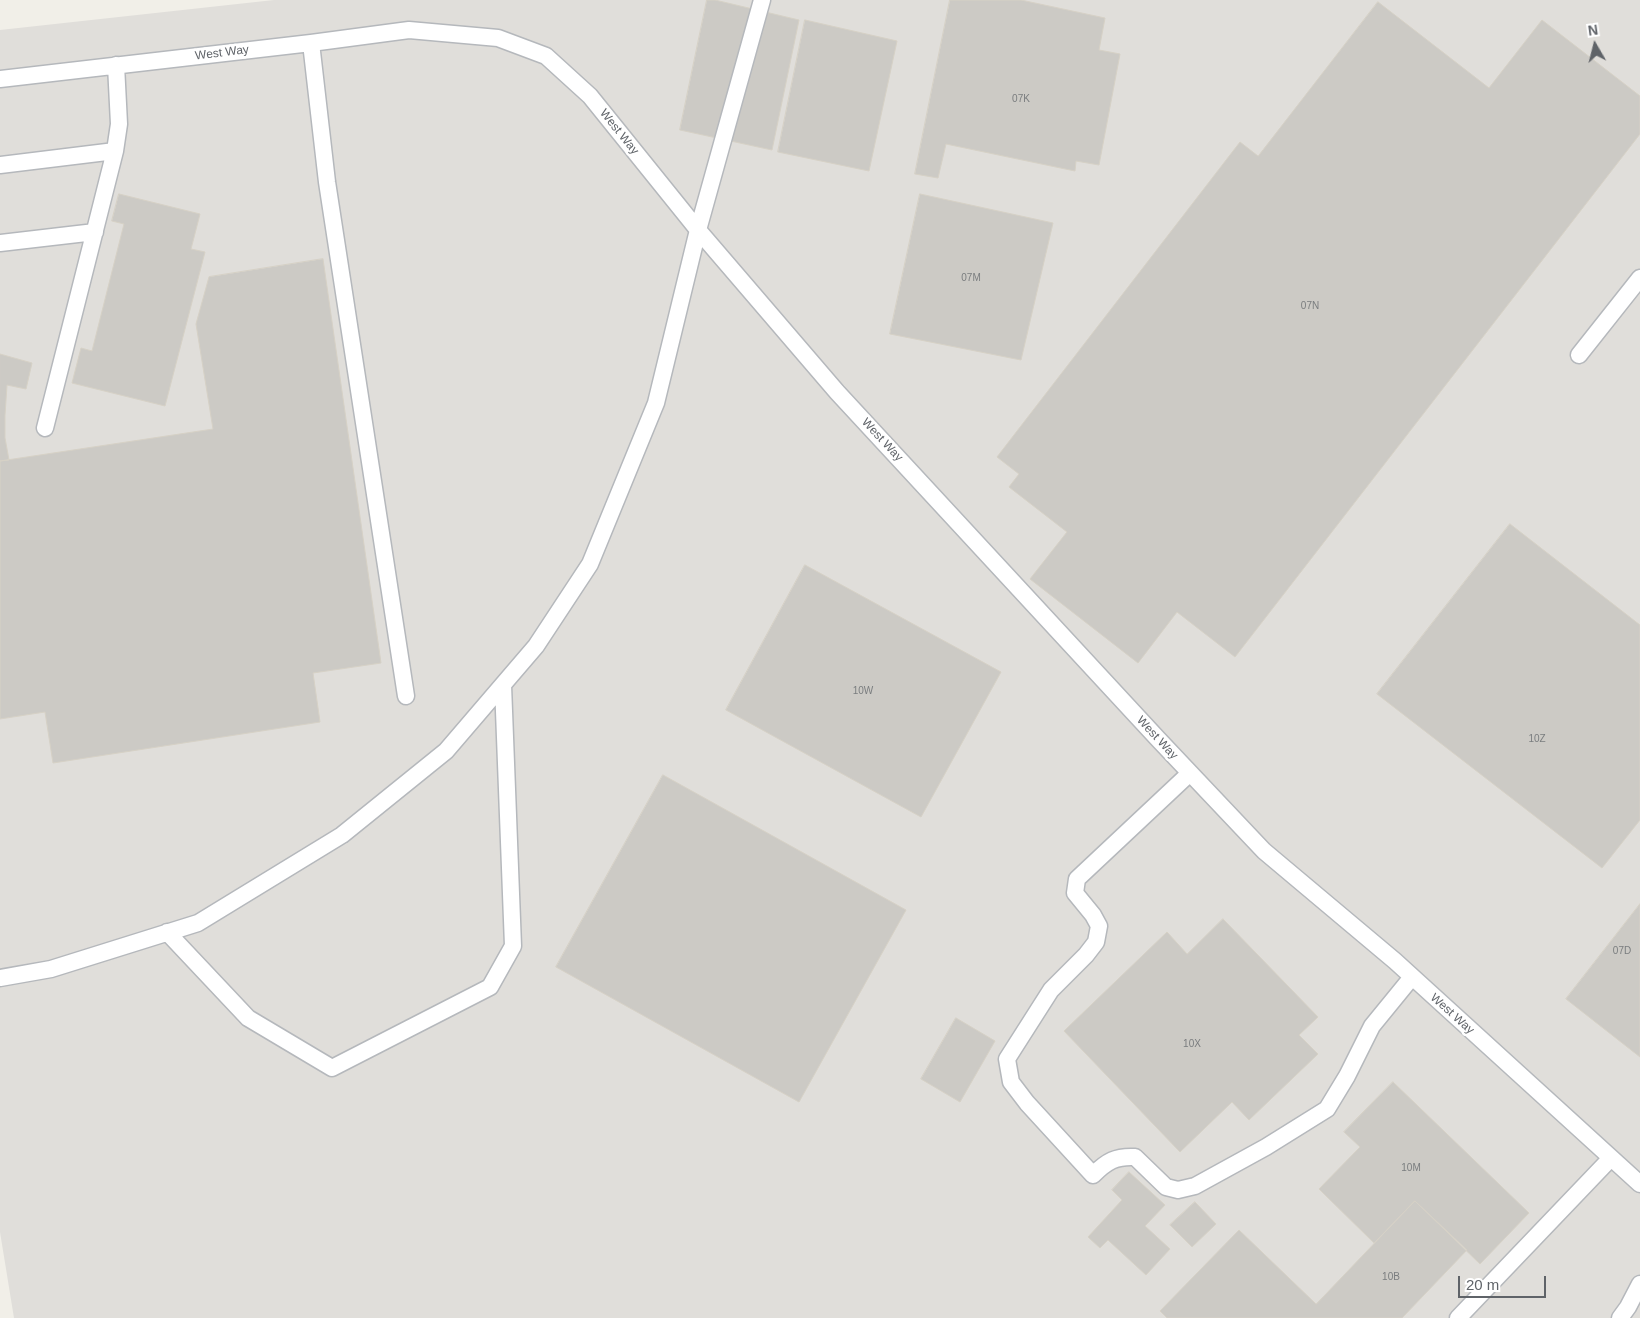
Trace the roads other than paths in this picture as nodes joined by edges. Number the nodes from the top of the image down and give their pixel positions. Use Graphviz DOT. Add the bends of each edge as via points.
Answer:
graph roads {
  1 [pos="762,0"];
  2 [pos="311,43"];
  3 [pos="116,65"];
  4 [pos="0,79"];
  5 [pos="116,151"];
  6 [pos="0,165"];
  7 [pos="698,230"];
  8 [pos="95,232"];
  9 [pos="0,243"];
  10 [pos="1640,278"];
  11 [pos="1579,355"];
  12 [pos="45,428"];
  13 [pos="503,684"];
  14 [pos="406,696"];
  15 [pos="1190,773"];
  16 [pos="167,932"];
  17 [pos="1412,976"];
  18 [pos="0,978"];
  19 [pos="1611,1158"];
  20 [pos="1640,1184"];
  21 [pos="1640,1284"];
  22 [pos="1458,1318"];
  23 [pos="1620,1318"];
  1 -- 7 [label="lane"];
  2 -- 3 [label="lane, West Way"];
  2 -- 7 [label="lane, West Way" via="409,30 498,38 546,56 590,96"];
  2 -- 14 [label="lane" via="327,182"];
  3 -- 4 [label="lane, West Way"];
  3 -- 5 [label="lane"];
  5 -- 6 [label="lane"];
  5 -- 8 [label="lane"];
  7 -- 13 [label="lane" via="656,403 590,564 536,646"];
  7 -- 15 [label="lane, West Way" via="838,392"];
  8 -- 9 [label="lane"];
  8 -- 12 [label="lane"];
  10 -- 11 [label="lane"];
  13 -- 16 [label="lane" via="446,751 342,835 198,923"];
  13 -- 16 [label="lane" via="514,946 490,987 332,1068 248,1018"];
  15 -- 17 [label="lane, West Way" via="1264,851"];
  15 -- 17 [label="lane" via="1077,878 1074,893 1099,926 1096,942 1051,990 1007,1059 1011,1082 1093,1175 1103,1164 1121,1156 1135,1157 1166,1187 1178,1190 1195,1186 1327,1109 1372,1026"];
  16 -- 18 [label="lane" via="52,969"];
  17 -- 19 [label="lane, West Way"];
  19 -- 20 [label="lane, West Way"];
  19 -- 22 [label="lane"];
  21 -- 23 [label="lane"];
}
